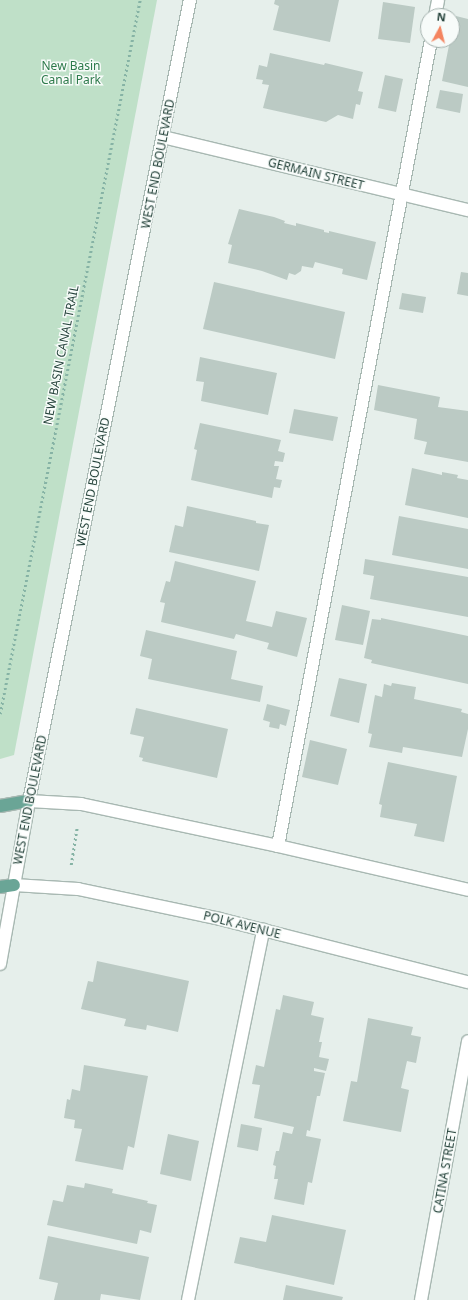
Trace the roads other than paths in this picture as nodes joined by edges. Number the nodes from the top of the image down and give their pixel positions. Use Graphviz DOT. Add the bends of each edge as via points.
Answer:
graph roads {
  1 [pos="190,0"];
  2 [pos="429,48"];
  3 [pos="163,137"];
  4 [pos="401,194"];
  5 [pos="468,210"];
  6 [pos="29,801"];
  7 [pos="0,806"];
  8 [pos="278,846"];
  9 [pos="14,885"];
  10 [pos="0,887"];
  11 [pos="468,890"];
  12 [pos="263,930"];
  13 [pos="0,964"];
  14 [pos="468,982"];
  15 [pos="468,1041"];
  16 [pos="188,1300"];
  17 [pos="421,1300"];
  1 -- 3 [label="street, WEST END BOULEVARD"];
  2 -- 4 [label="street"];
  3 -- 4 [label="street, GERMAIN STREET"];
  3 -- 6 [label="street, WEST END BOULEVARD"];
  4 -- 5 [label="street, GERMAIN STREET"];
  4 -- 8 [label="street"];
  6 -- 7 [label="main road"];
  6 -- 8 [label="street" via="81,804"];
  6 -- 9 [label="street, WEST END BOULEVARD"];
  8 -- 11 [label="street"];
  9 -- 10 [label="main road"];
  9 -- 12 [label="street, POLK AVENUE" via="78,889"];
  9 -- 13 [label="street, WEST END BOULEVARD"];
  12 -- 14 [label="street, POLK AVENUE"];
  12 -- 16 [label="street"];
  15 -- 17 [label="street, CATINA STREET"];
}
